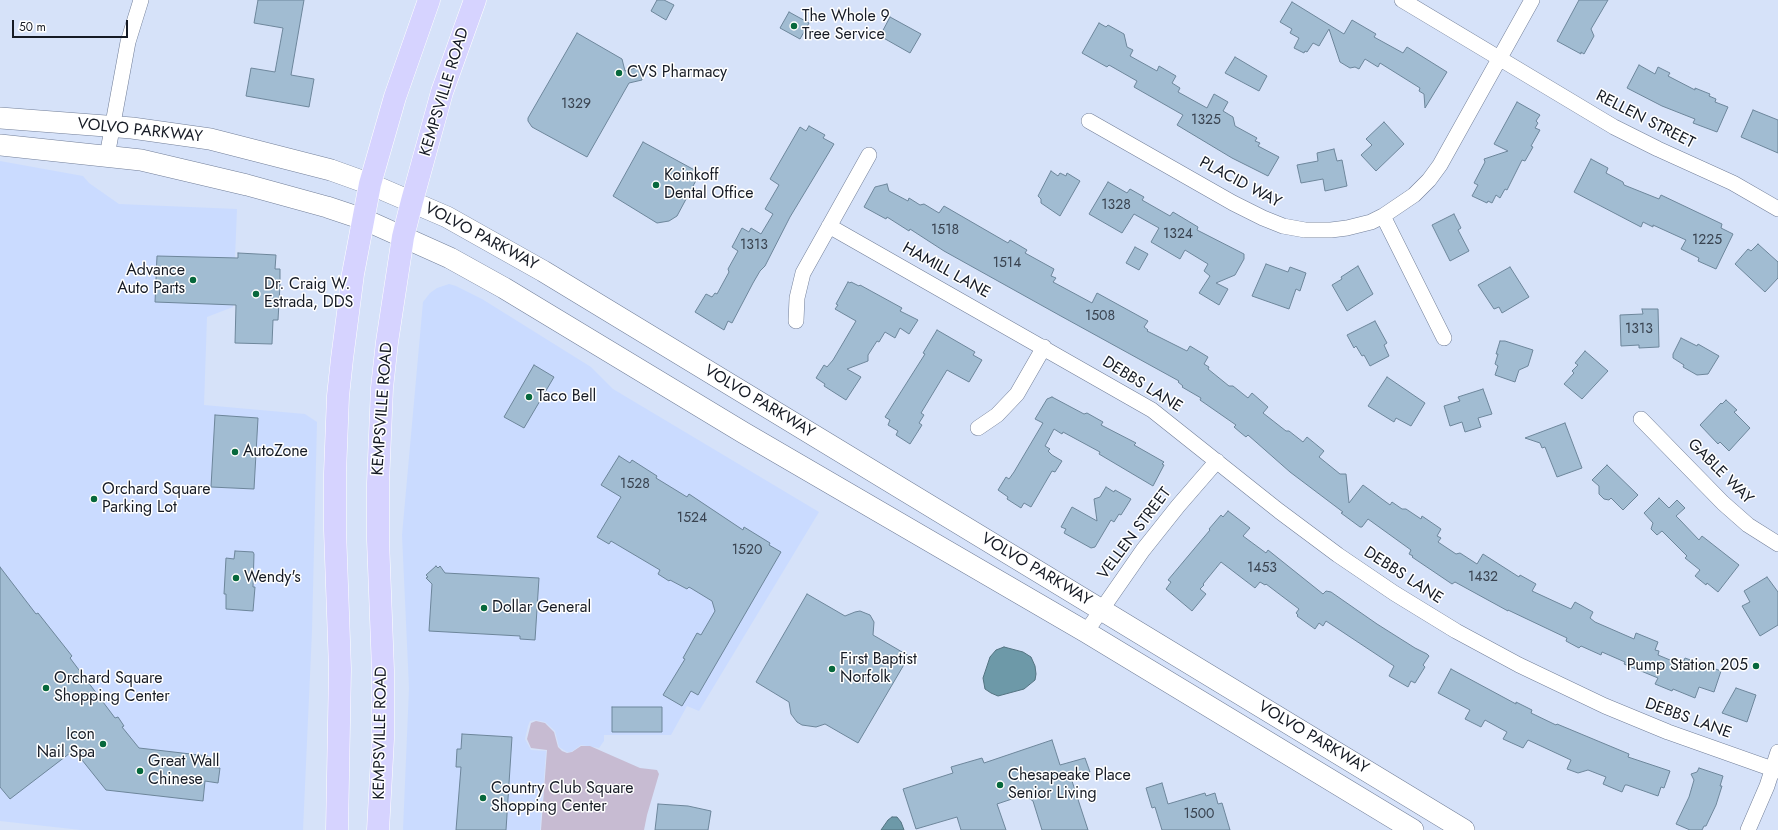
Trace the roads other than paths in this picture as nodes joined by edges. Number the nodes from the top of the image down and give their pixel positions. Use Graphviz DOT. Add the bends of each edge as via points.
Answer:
graph roads {
  1 [pos="141,0"];
  2 [pos="429,0"];
  3 [pos="475,0"];
  4 [pos="1402,0"];
  5 [pos="1532,0"];
  6 [pos="1500,59"];
  7 [pos="0,118"];
  8 [pos="1089,121"];
  9 [pos="112,126"];
  10 [pos="0,145"];
  11 [pos="869,155"];
  12 [pos="107,156"];
  13 [pos="370,184"];
  14 [pos="412,201"];
  15 [pos="1778,208"];
  16 [pos="1383,216"];
  17 [pos="364,219"];
  18 [pos="829,226"];
  19 [pos="403,237"];
  20 [pos="796,321"];
  21 [pos="1444,338"];
  22 [pos="1044,348"];
  23 [pos="1641,419"];
  24 [pos="978,428"];
  25 [pos="1218,461"];
  26 [pos="1778,544"];
  27 [pos="1102,610"];
  28 [pos="1086,632"];
  29 [pos="1778,752"];
  30 [pos="1775,770"];
  31 [pos="337,830"];
  32 [pos="378,830"];
  33 [pos="1413,830"];
  34 [pos="1464,830"];
  35 [pos="1748,830"];
  1 -- 9 [label="street" via="128,42"];
  2 -- 13 [label="main road" via="395,96"];
  3 -- 14 [label="main road, KEMPSVILLE ROAD" via="442,92"];
  4 -- 6 [label="street, RELLEN STREET"];
  5 -- 6 [label="street, PLACID WAY"];
  6 -- 15 [label="street, RELLEN STREET" via="1614,127 1733,183"];
  6 -- 16 [label="street, PLACID WAY" via="1429,180 1414,195"];
  7 -- 9 [label="main road, VOLVO PARKWAY"];
  8 -- 16 [label="street, PLACID WAY" via="1233,203 1283,226 1305,230 1330,230 1359,225"];
  9 -- 12 [label="street"];
  9 -- 13 [label="main road, VOLVO PARKWAY" via="210,139 331,170"];
  10 -- 12 [label="main road, VOLVO PARKWAY"];
  11 -- 18 [label="street"];
  12 -- 17 [label="main road, VOLVO PARKWAY" via="141,160 240,183"];
  13 -- 14 [label="main road, VOLVO PARKWAY"];
  13 -- 17 [label="main road"];
  14 -- 19 [label="main road, KEMPSVILLE ROAD"];
  14 -- 27 [label="main road, VOLVO PARKWAY" via="478,233 543,270"];
  16 -- 21 [label="street"];
  17 -- 19 [label="main road, VOLVO PARKWAY"];
  17 -- 31 [label="main road" via="353,274 338,396 335,530 340,669"];
  18 -- 20 [label="street" via="803,273 797,298"];
  18 -- 22 [label="street, HAMILL LANE"];
  19 -- 28 [label="main road, VOLVO PARKWAY" via="450,258 492,281 744,433"];
  19 -- 32 [label="main road, KEMPSVILLE ROAD" via="382,388 378,540 383,659 383,739"];
  22 -- 24 [label="street" via="1017,394 997,415"];
  22 -- 25 [label="street, DEBBS LANE" via="1152,410"];
  23 -- 26 [label="street, GABLE WAY" via="1743,521"];
  25 -- 27 [label="street, VELLEN STREET" via="1143,550"];
  25 -- 30 [label="street, DEBBS LANE" via="1338,555 1456,631 1519,665 1606,706 1668,732"];
  27 -- 28 [label="street, VELLEN STREET"];
  27 -- 34 [label="main road, VOLVO PARKWAY"];
  28 -- 33 [label="main road, VOLVO PARKWAY"];
  29 -- 30 [label="street"];
  30 -- 35 [label="street"];
}
